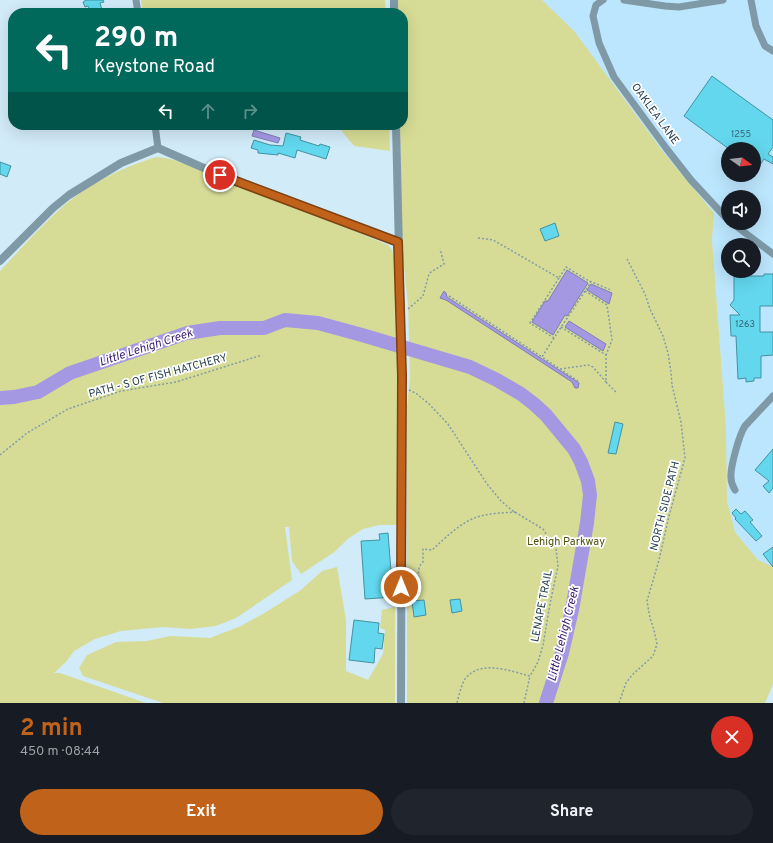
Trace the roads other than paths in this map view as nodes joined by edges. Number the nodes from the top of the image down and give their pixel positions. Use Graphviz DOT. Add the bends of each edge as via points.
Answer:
graph roads {
  1 [pos="603,0"];
  2 [pos="624,0"];
  3 [pos="723,0"];
  4 [pos="751,0"];
  5 [pos="594,3"];
  6 [pos="773,51"];
  7 [pos="155,130"];
  8 [pos="396,130"];
  9 [pos="158,148"];
  10 [pos="721,212"];
  11 [pos="741,230"];
  12 [pos="398,242"];
  13 [pos="773,254"];
  14 [pos="0,261"];
  15 [pos="773,396"];
  16 [pos="735,490"];
  17 [pos="401,703"];
  1 -- 5 [label="street, OAKLEA LANE"];
  2 -- 3 [label="street" via="679,7"];
  4 -- 6 [label="street" via="756,26 765,46"];
  5 -- 10 [label="street, OAKLEA LANE" via="596,31 614,76 670,154"];
  7 -- 9 [label="street"];
  8 -- 12 [label="street"];
  9 -- 12 [label="street" via="234,180"];
  9 -- 14 [label="street" via="121,163 69,195"];
  11 -- 13 [label="street"];
  12 -- 17 [label="street" via="402,376"];
  15 -- 16 [label="street" via="741,432 731,471"];
}
